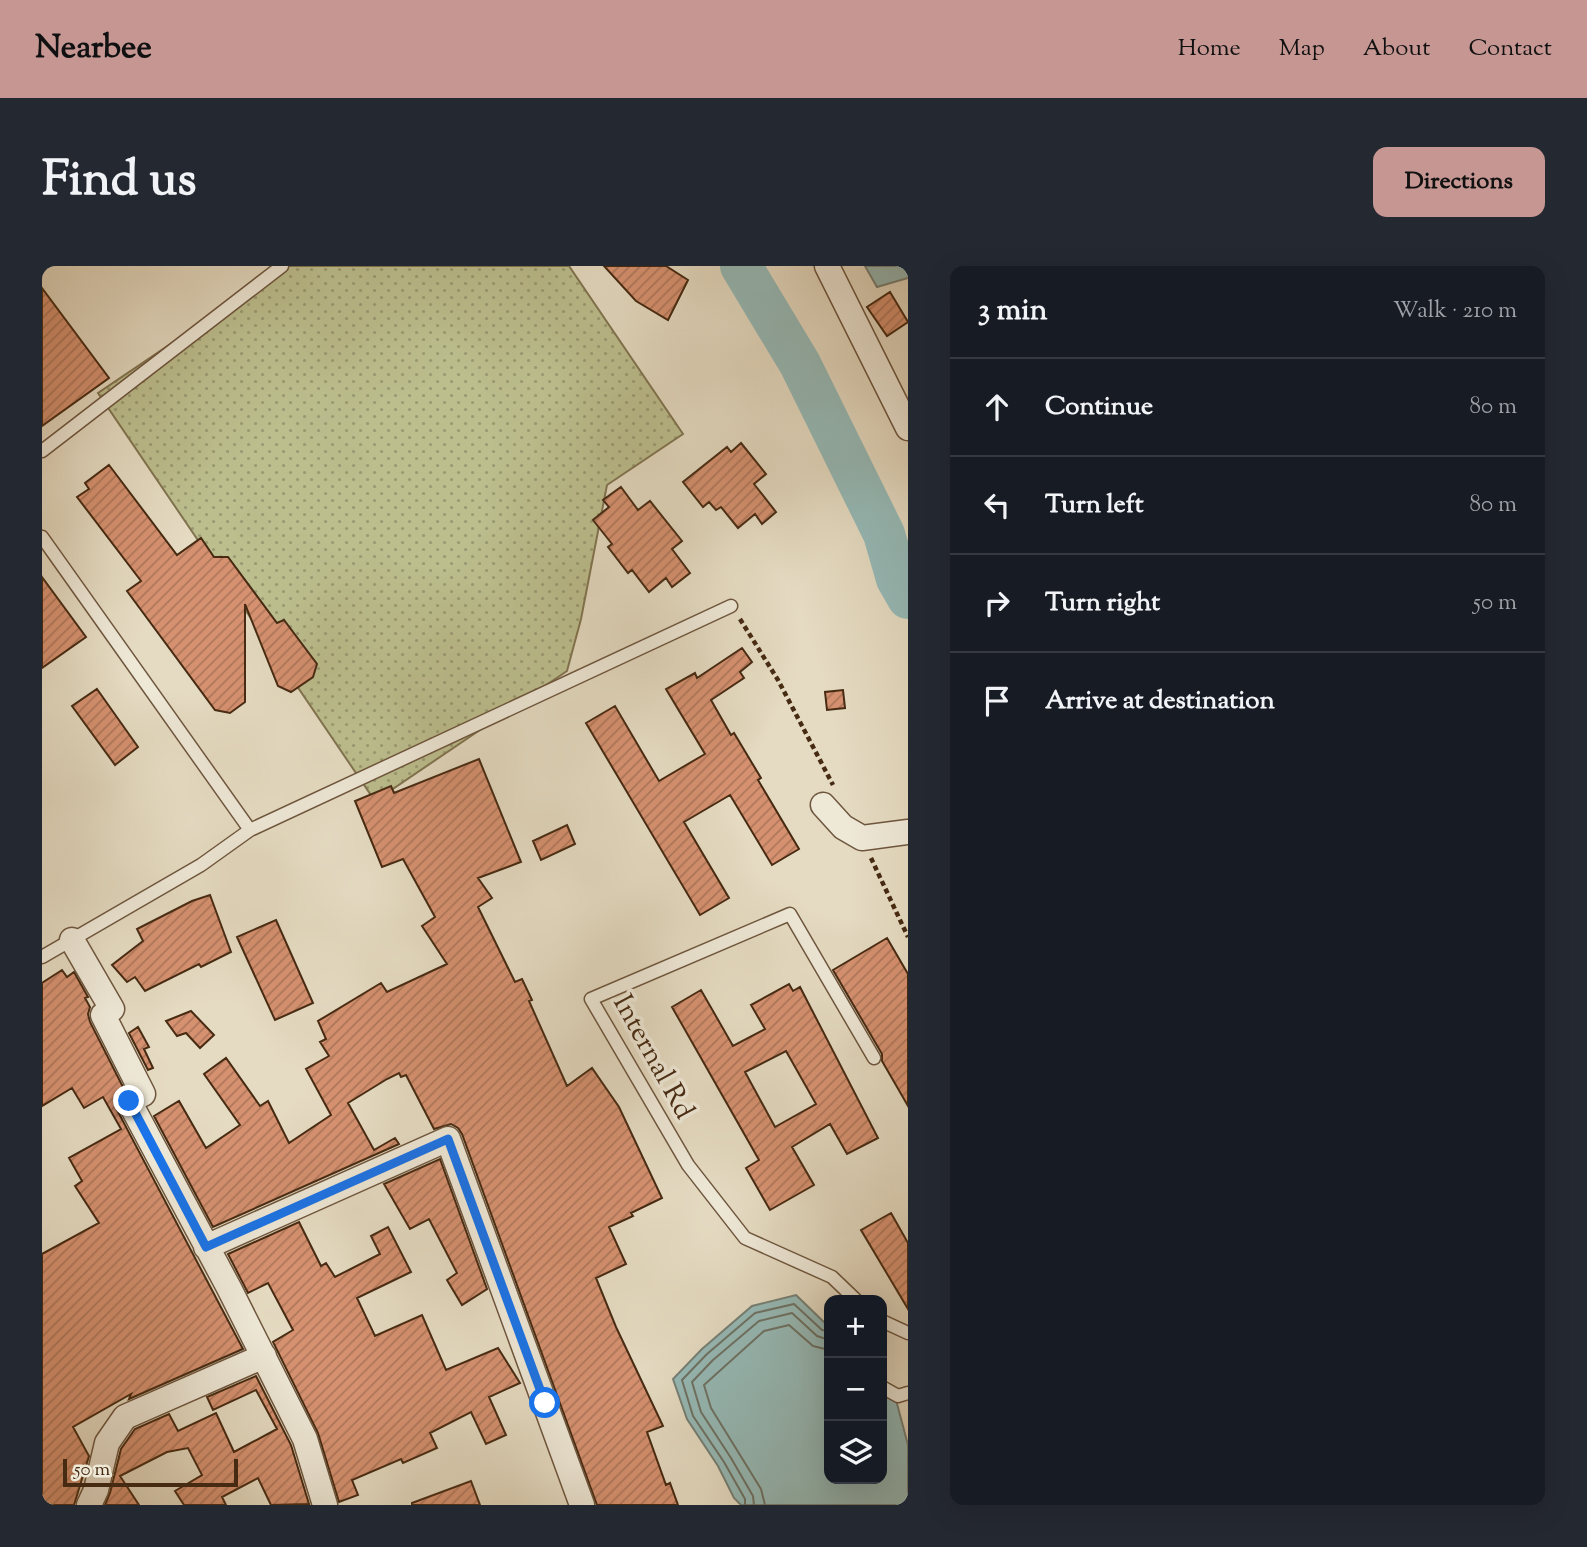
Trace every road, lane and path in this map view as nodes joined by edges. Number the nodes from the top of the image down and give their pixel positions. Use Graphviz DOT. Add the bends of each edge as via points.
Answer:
graph roads {
  1 [pos="282,266"];
  2 [pos="827,266"];
  3 [pos="908,428"];
  4 [pos="42,451"];
  5 [pos="42,537"];
  6 [pos="732,606"];
  7 [pos="828,795"];
  8 [pos="250,830"];
  9 [pos="908,832"];
  10 [pos="862,838"];
  11 [pos="908,936"];
  12 [pos="72,940"];
  13 [pos="42,957"];
  14 [pos="874,1058"];
  15 [pos="206,1247"];
  16 [pos="851,1295"];
  17 [pos="887,1325"];
  18 [pos="908,1333"];
  19 [pos="264,1356"];
  20 [pos="887,1390"];
  21 [pos="908,1393"];
  22 [pos="89,1505"];
  23 [pos="326,1505"];
  24 [pos="582,1505"];
  1 -- 4 [label="lane"];
  2 -- 3 [label="street"];
  5 -- 8 [label="lane"];
  6 -- 7 [label="path" via="778,680"];
  6 -- 8 [label="lane"];
  7 -- 10 [label="street" via="843,827"];
  8 -- 12 [label="lane" via="201,865"];
  9 -- 10 [label="street"];
  10 -- 11 [label="path"];
  12 -- 13 [label="lane"];
  12 -- 15 [label="street" via="112,1009 103,1015 143,1094 129,1101"];
  14 -- 16 [label="lane, Internal Rd" via="790,914 591,999 688,1165 745,1238 832,1277"];
  15 -- 19 [label="street"];
  15 -- 24 [label="street" via="448,1139"];
  17 -- 18 [label="lane"];
  19 -- 22 [label="street" via="125,1417 107,1443"];
  19 -- 23 [label="street" via="305,1439"];
  20 -- 21 [label="lane" via="898,1396"];
}
